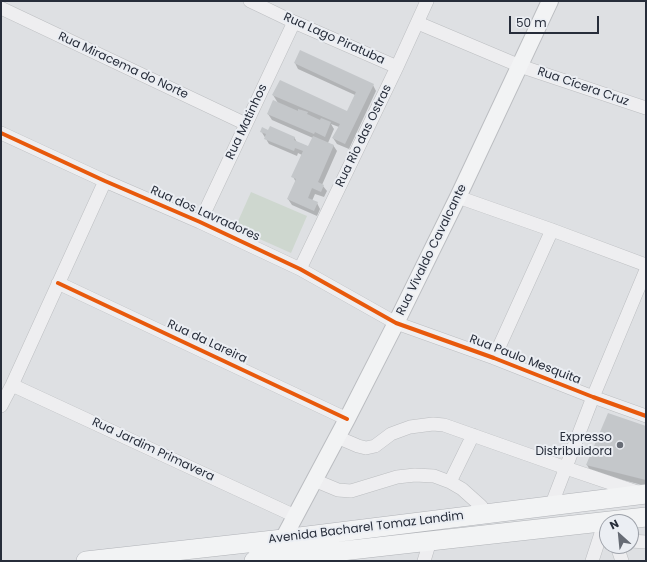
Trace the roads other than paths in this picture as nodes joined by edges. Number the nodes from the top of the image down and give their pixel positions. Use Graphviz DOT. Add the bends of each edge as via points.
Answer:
graph roads {
  1 [pos="250,1"];
  2 [pos="427,1"];
  3 [pos="550,1"];
  4 [pos="1,8"];
  5 [pos="294,22"];
  6 [pos="418,23"];
  7 [pos="520,66"];
  8 [pos="397,68"];
  9 [pos="646,108"];
  10 [pos="246,124"];
  11 [pos="2,135"];
  12 [pos="106,181"];
  13 [pos="458,197"];
  14 [pos="200,222"];
  15 [pos="552,230"];
  16 [pos="646,265"];
  17 [pos="300,269"];
  18 [pos="646,270"];
  19 [pos="58,283"];
  20 [pos="396,322"];
  21 [pos="494,358"];
  22 [pos="12,384"];
  23 [pos="593,397"];
  24 [pos="1,406"];
  25 [pos="646,416"];
  26 [pos="347,419"];
  27 [pos="473,435"];
  28 [pos="338,437"];
  29 [pos="566,468"];
  30 [pos="314,480"];
  31 [pos="450,482"];
  32 [pos="645,494"];
  33 [pos="551,506"];
  34 [pos="486,514"];
  35 [pos="295,516"];
  36 [pos="599,522"];
  37 [pos="283,539"];
  38 [pos="430,540"];
  39 [pos="599,545"];
  40 [pos="322,557"];
  41 [pos="276,560"];
  42 [pos="86,561"];
  43 [pos="254,561"];
  44 [pos="424,561"];
  45 [pos="592,561"];
  1 -- 5 [label="street, Rua Lago Piratuba"];
  2 -- 6 [label="street, Rua Rio das Ostras"];
  3 -- 7 [label="main road, Rua Vivaldo Cavalcante"];
  4 -- 10 [label="street, Rua Miracema do Norte"];
  5 -- 8 [label="street, Rua Lago Piratuba"];
  5 -- 10 [label="street, Rua Matinhos"];
  6 -- 7 [label="street, Rua Cícera Cruz"];
  6 -- 8 [label="street, Rua Rio das Ostras"];
  7 -- 9 [label="street, Rua Cícera Cruz"];
  7 -- 13 [label="main road, Rua Vivaldo Cavalcante"];
  8 -- 17 [label="street, Rua Rio das Ostras"];
  10 -- 14 [label="street, Rua Matinhos"];
  11 -- 12 [label="street, Rua dos Lavradores"];
  12 -- 14 [label="street, Rua dos Lavradores"];
  12 -- 19 [label="street"];
  13 -- 15 [label="street"];
  13 -- 20 [label="main road, Rua Vivaldo Cavalcante"];
  14 -- 17 [label="street, Rua dos Lavradores"];
  15 -- 16 [label="street"];
  15 -- 21 [label="street"];
  17 -- 20 [label="street, Rua dos Lavradores"];
  18 -- 23 [label="street"];
  19 -- 22 [label="street"];
  19 -- 26 [label="street, Rua da Lareira"];
  20 -- 21 [label="street, Rua Paulo Mesquita"];
  20 -- 26 [label="main road, Rua Vivaldo Cavalcante"];
  21 -- 23 [label="street, Rua Paulo Mesquita"];
  22 -- 24 [label="street"];
  22 -- 35 [label="street, Rua Jardim Primavera"];
  23 -- 25 [label="street, Rua Paulo Mesquita"];
  23 -- 29 [label="street"];
  26 -- 28 [label="main road, Rua Vivaldo Cavalcante"];
  27 -- 28 [label="street" via="444,425 432,424 399,430 375,446 366,448"];
  27 -- 29 [label="street"];
  27 -- 31 [label="street"];
  28 -- 30 [label="main road, Rua Vivaldo Cavalcante"];
  29 -- 32 [label="street"];
  29 -- 33 [label="street"];
  30 -- 31 [label="street" via="338,490 352,491 397,477 415,475 434,476"];
  30 -- 35 [label="main road, Rua Vivaldo Cavalcante"];
  31 -- 34 [label="street" via="462,489"];
  32 -- 33 [label="highway, Avenida Bacharel Tomaz Landim"];
  33 -- 34 [label="highway, Avenida Bacharel Tomaz Landim"];
  34 -- 37 [label="highway, Avenida Bacharel Tomaz Landim"];
  35 -- 37 [label="main road, Rua Vivaldo Cavalcante"];
  36 -- 38 [label="highway, Avenida Bacharel Tomaz Landim"];
  37 -- 42 [label="highway, Avenida Bacharel Tomaz Landim"];
  38 -- 40 [label="highway, Avenida Bacharel Tomaz Landim"];
  38 -- 44 [label="street"];
  39 -- 45 [label="street"];
  40 -- 41 [label="highway, Avenida Bacharel Tomaz Landim"];
  41 -- 43 [label="highway, Avenida Bacharel Tomaz Landim"];
}
